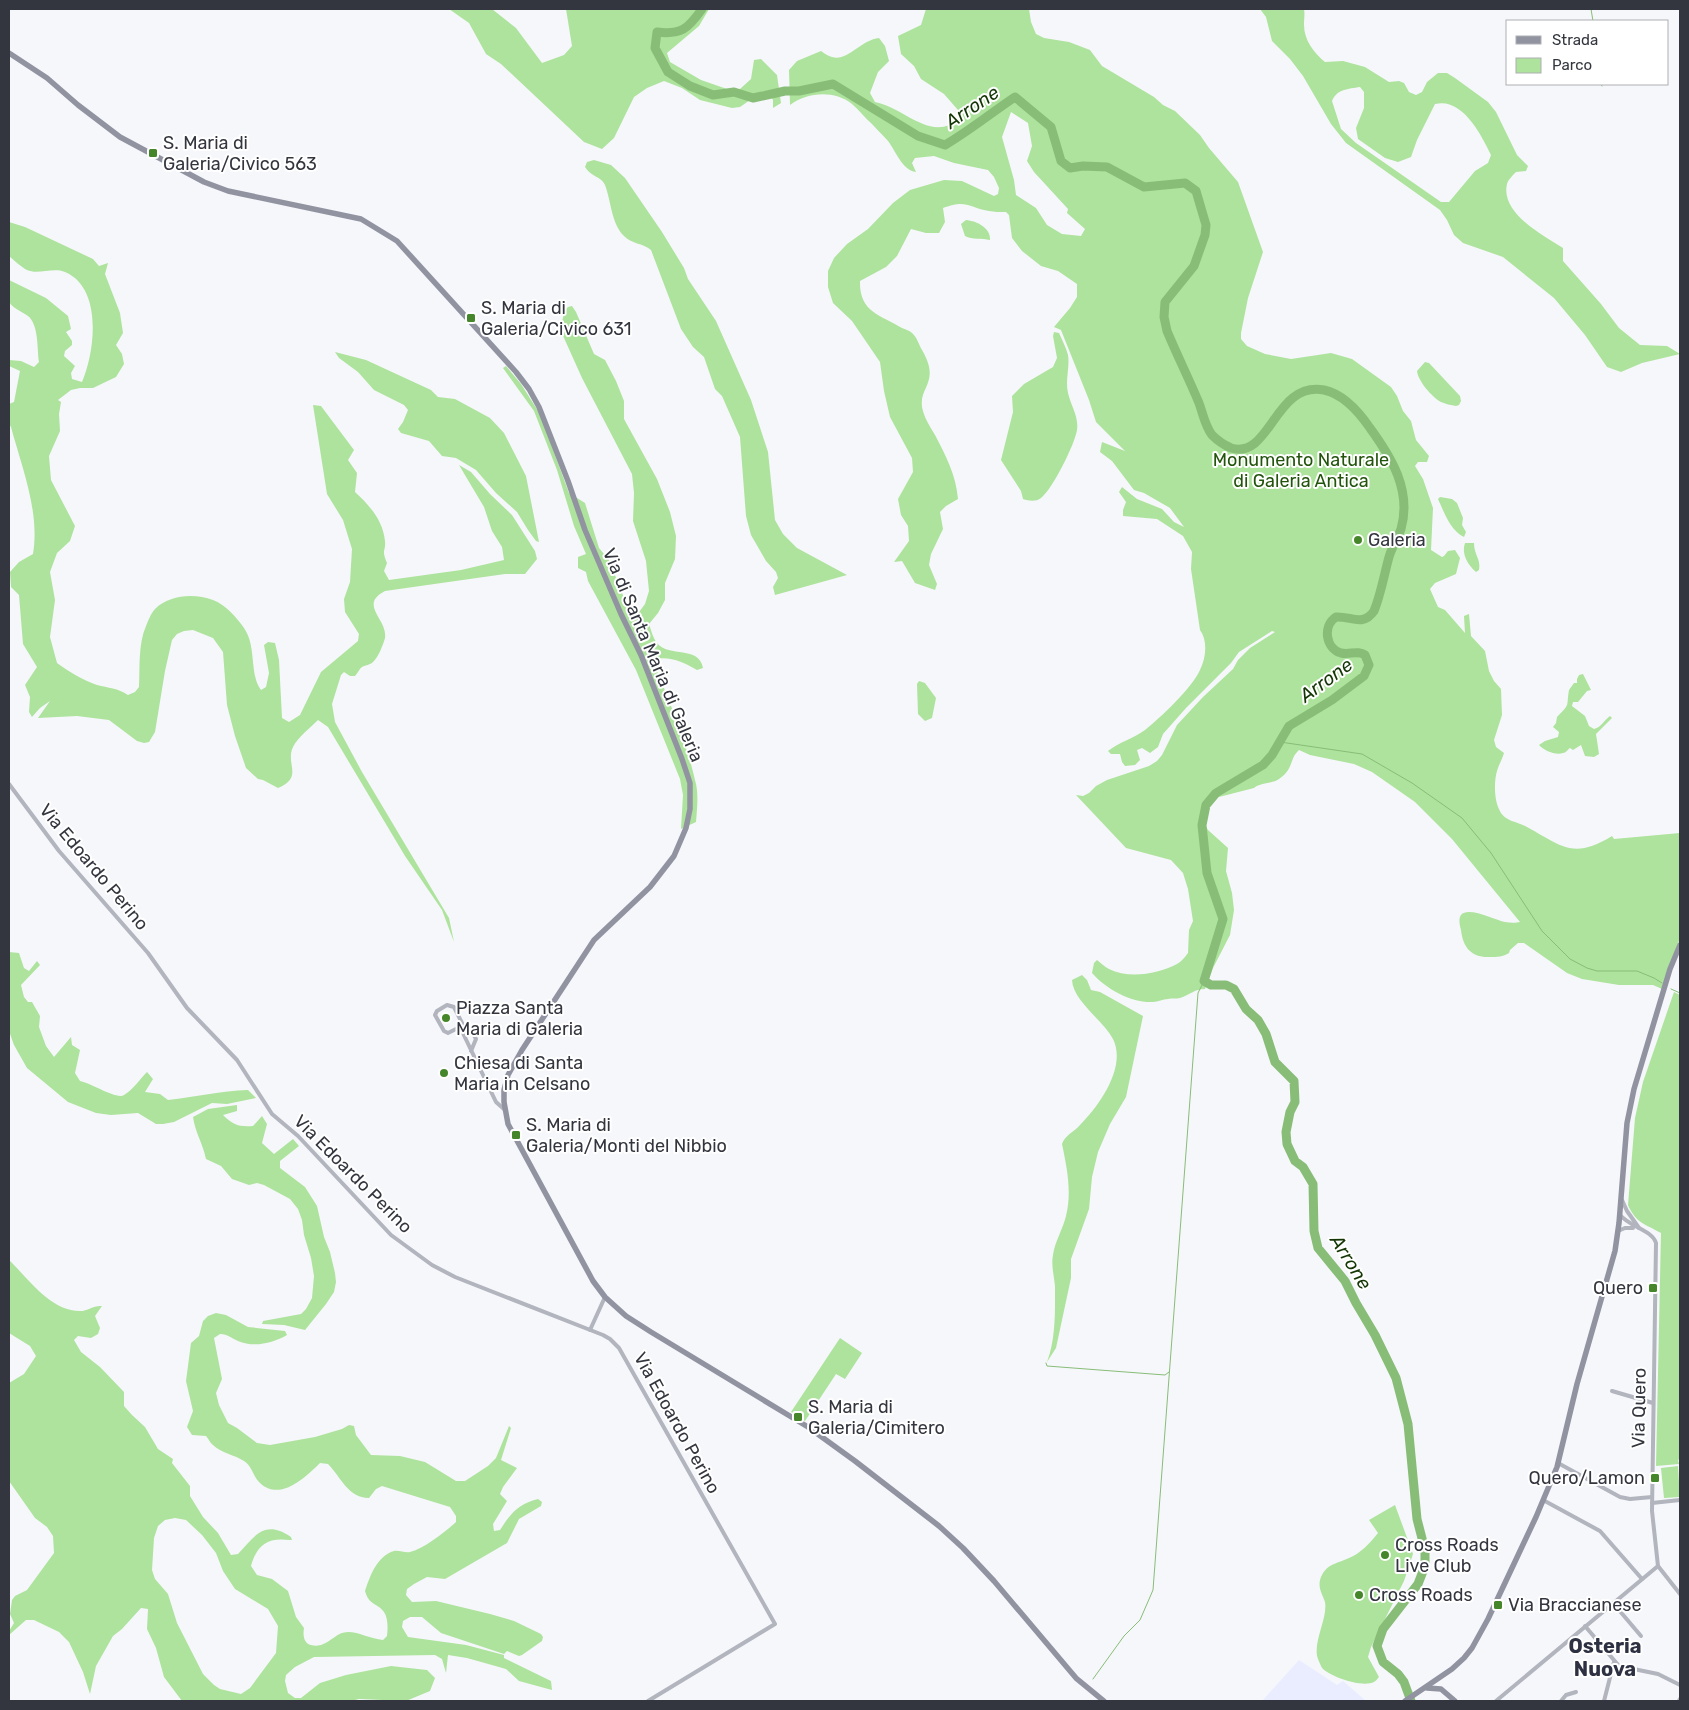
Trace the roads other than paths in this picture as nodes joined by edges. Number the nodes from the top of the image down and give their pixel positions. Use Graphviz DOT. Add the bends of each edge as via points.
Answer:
graph roads {
  1 [pos="9,53"];
  2 [pos="9,784"];
  3 [pos="1680,945"];
  4 [pos="461,1026"];
  5 [pos="471,1051"];
  6 [pos="505,1110"];
  7 [pos="1621,1199"];
  8 [pos="1620,1216"];
  9 [pos="1640,1229"];
  10 [pos="1618,1231"];
  11 [pos="605,1297"];
  12 [pos="590,1330"];
  13 [pos="1612,1391"];
  14 [pos="1653,1403"];
  15 [pos="1558,1463"];
  16 [pos="1652,1497"];
  17 [pos="1543,1500"];
  18 [pos="1680,1500"];
  19 [pos="1652,1503"];
  20 [pos="1658,1566"];
  21 [pos="1642,1579"];
  22 [pos="1680,1584"];
  23 [pos="1676,1588"];
  24 [pos="1680,1594"];
  25 [pos="1613,1603"];
  26 [pos="1585,1626"];
  27 [pos="1641,1636"];
  28 [pos="1614,1662"];
  29 [pos="1449,1672"];
  30 [pos="1435,1681"];
  31 [pos="1680,1685"];
  32 [pos="1424,1688"];
  33 [pos="1442,1688"];
  34 [pos="1576,1692"];
  35 [pos="648,1701"];
  36 [pos="1104,1701"];
  37 [pos="1405,1701"];
  38 [pos="1454,1701"];
  39 [pos="1496,1701"];
  40 [pos="1561,1701"];
  41 [pos="1604,1701"];
  1 -- 6 [label="street, Via di Santa Maria di Galeria" via="47,78 120,137 204,182 228,191 361,219 397,241 516,372 539,407 585,530 641,655 682,759 690,783 690,802 686,828 674,856 650,887 594,940 522,1050 508,1075 504,1090"];
  2 -- 12 [label="street, Via Edoardo Perino" via="59,852 148,953 187,1008 237,1060 272,1114 302,1140 391,1236 455,1277"];
  3 -- 7 [label="street" via="1633,1094 1627,1123"];
  4 -- 4 [label="street" via="446,1033 435,1017 437,1011 447,1005 454,1007"];
  4 -- 5 [label="street"];
  4 -- 5 [label="street" via="470,1028 476,1040"];
  5 -- 6 [label="street" via="496,1102"];
  6 -- 11 [label="street, Via di Santa Maria di Galeria" via="508,1124 584,1268"];
  7 -- 8 [label="street"];
  7 -- 9 [label="street, Via Quero"];
  8 -- 9 [label="street, Via Quero" via="1629,1218"];
  8 -- 10 [label="street"];
  9 -- 10 [label="street"];
  9 -- 14 [label="street, Via Quero" via="1651,1235 1656,1243"];
  10 -- 15 [label="street"];
  11 -- 12 [label="street"];
  11 -- 36 [label="street, Via di Santa Maria di Galeria" via="651,1332 816,1432 939,1526 990,1576 1076,1678"];
  12 -- 35 [label="street, Via Edoardo Perino" via="610,1339 618,1348 775,1624"];
  13 -- 14 [label="street"];
  14 -- 16 [label="street, Via Quero"];
  15 -- 16 [label="street" via="1620,1498"];
  15 -- 17 [label="street"];
  16 -- 19 [label="street, Via Quero"];
  17 -- 21 [label="street" via="1600,1531"];
  17 -- 29 [label="street" via="1476,1642 1466,1657"];
  18 -- 19 [label="street"];
  19 -- 20 [label="street, Via Quero"];
  20 -- 21 [label="street"];
  20 -- 23 [label="street"];
  21 -- 25 [label="street"];
  22 -- 23 [label="street"];
  23 -- 24 [label="street"];
  25 -- 26 [label="street"];
  25 -- 27 [label="street"];
  26 -- 28 [label="street"];
  26 -- 39 [label="street"];
  28 -- 31 [label="street" via="1624,1668 1658,1674"];
  28 -- 41 [label="street"];
  29 -- 30 [label="street"];
  29 -- 33 [label="street"];
  30 -- 32 [label="street"];
  30 -- 33 [label="street"];
  32 -- 33 [label="street"];
  32 -- 37 [label="street"];
  33 -- 38 [label="street"];
  34 -- 40 [label="street" via="1564,1695"];
}
